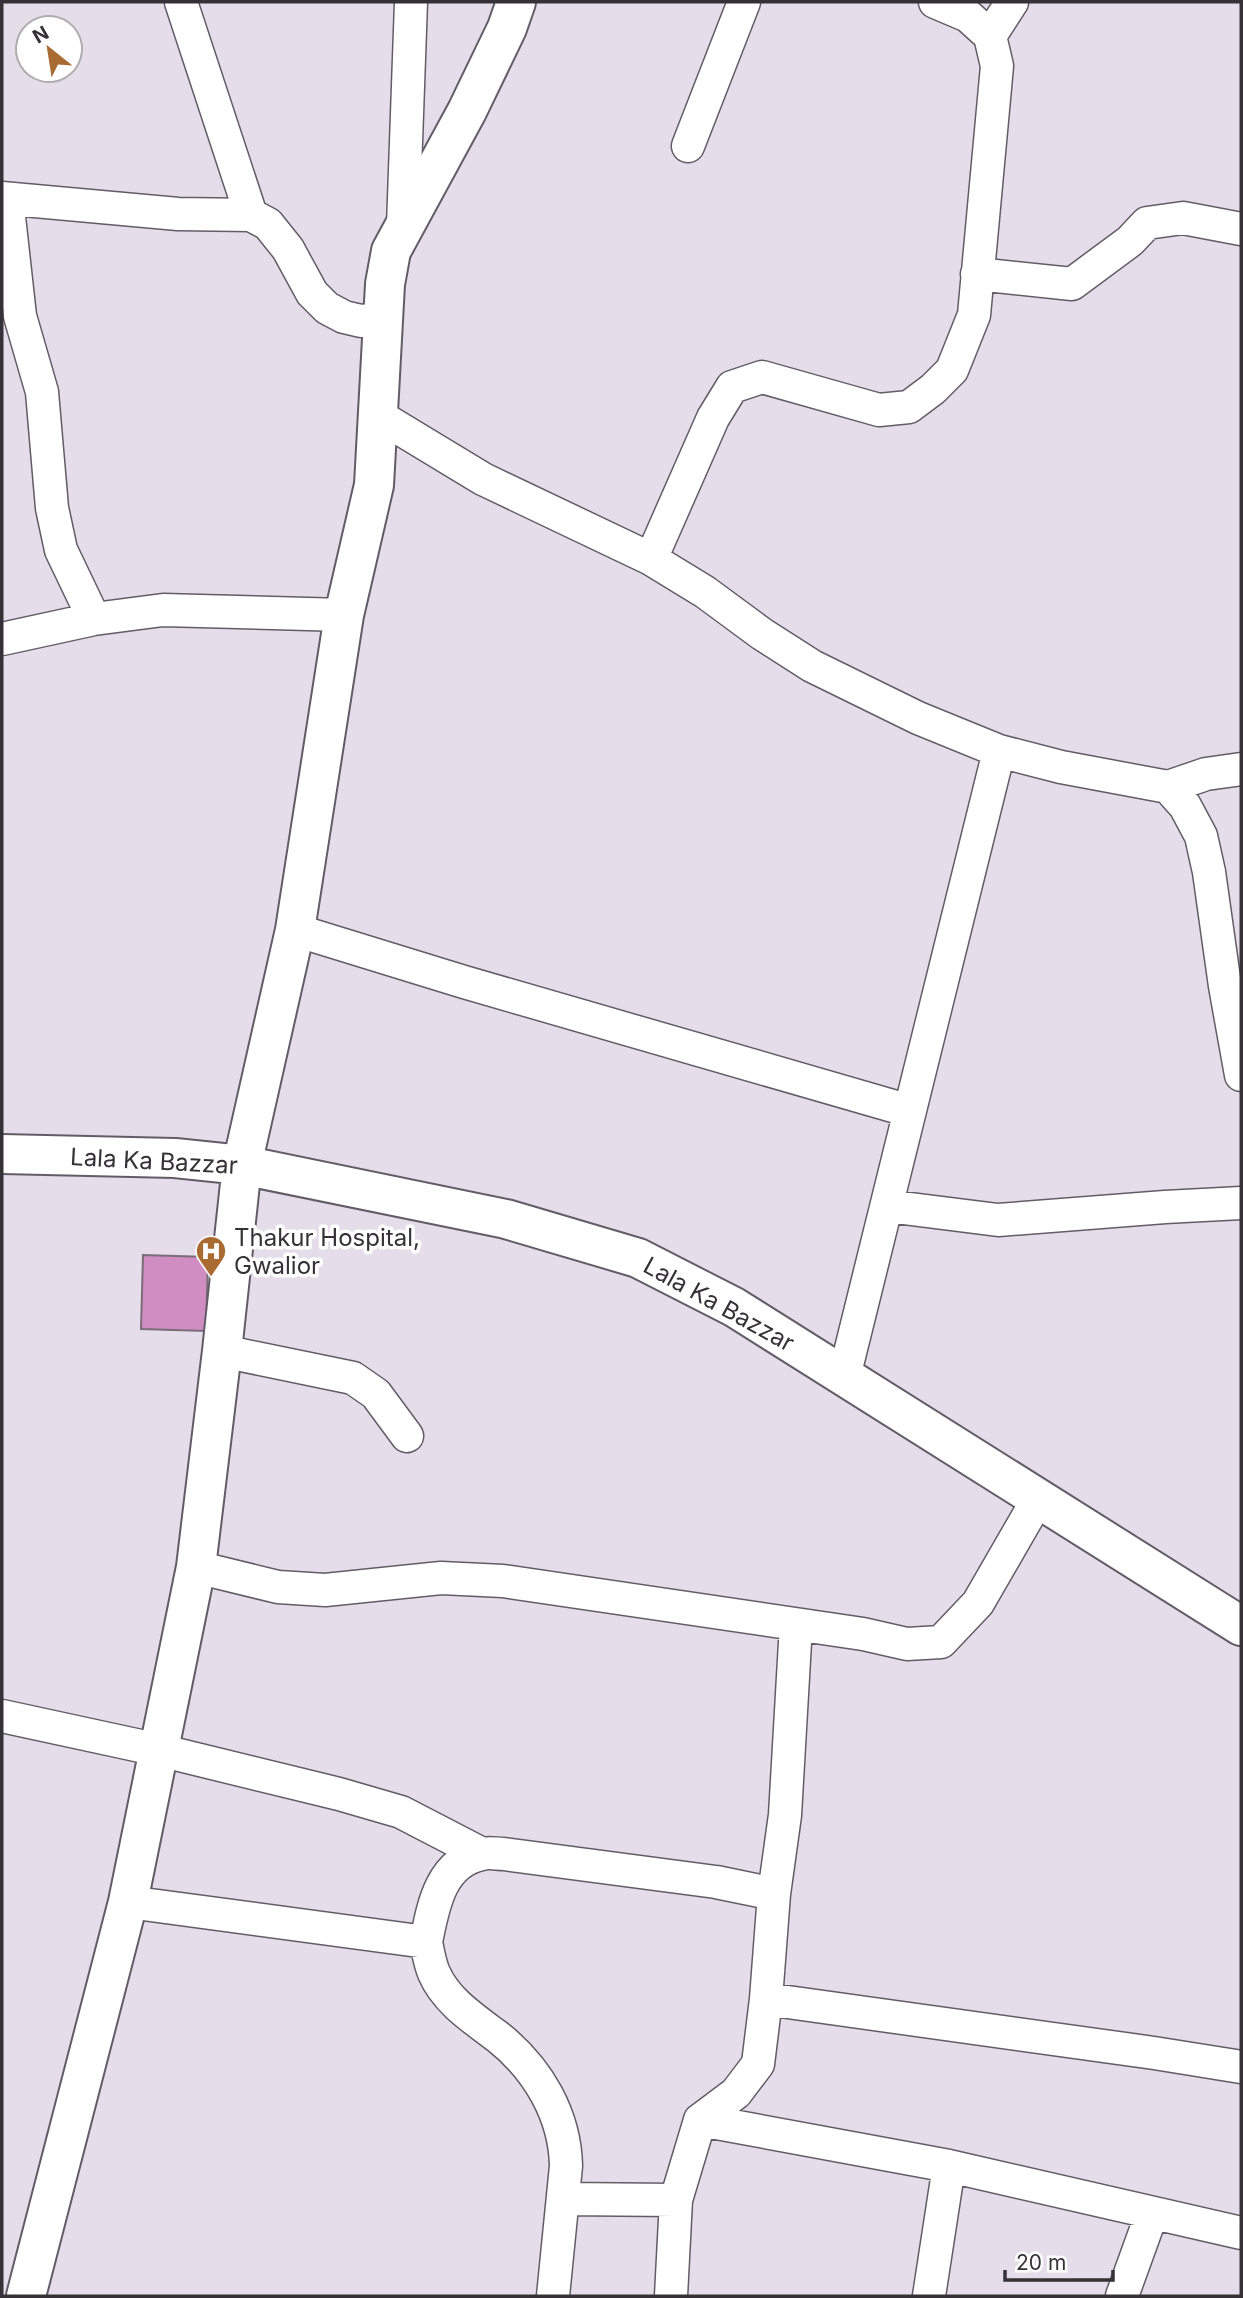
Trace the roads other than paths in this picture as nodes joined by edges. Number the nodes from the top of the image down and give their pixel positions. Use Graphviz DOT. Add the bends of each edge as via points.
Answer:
graph roads {
  1 [pos="181,2"];
  2 [pos="411,2"];
  3 [pos="516,2"];
  4 [pos="744,2"];
  5 [pos="935,2"];
  6 [pos="1012,2"];
  7 [pos="990,36"];
  8 [pos="688,146"];
  9 [pos="4,198"];
  10 [pos="251,215"];
  11 [pos="403,226"];
  12 [pos="1241,229"];
  13 [pos="977,274"];
  14 [pos="384,319"];
  15 [pos="379,416"];
  16 [pos="651,559"];
  17 [pos="344,615"];
  18 [pos="94,619"];
  19 [pos="2,639"];
  20 [pos="999,751"];
  21 [pos="1241,769"];
  22 [pos="1168,787"];
  23 [pos="295,930"];
  24 [pos="1233,985"];
  25 [pos="1241,1075"];
  26 [pos="910,1111"];
  27 [pos="2,1154"];
  28 [pos="242,1165"];
  29 [pos="1241,1203"];
  30 [pos="887,1206"];
  31 [pos="222,1351"];
  32 [pos="845,1377"];
  33 [pos="407,1436"];
  34 [pos="1038,1499"];
  35 [pos="196,1567"];
  36 [pos="796,1625"];
  37 [pos="1241,1626"];
  38 [pos="2,1716"];
  39 [pos="159,1750"];
  40 [pos="482,1854"];
  41 [pos="774,1894"];
  42 [pos="128,1902"];
  43 [pos="426,1942"];
  44 [pos="766,1998"];
  45 [pos="1241,2067"];
  46 [pos="700,2120"];
  47 [pos="949,2166"];
  48 [pos="564,2199"];
  49 [pos="676,2200"];
  50 [pos="1152,2213"];
  51 [pos="1241,2233"];
  52 [pos="26,2296"];
  53 [pos="553,2296"];
  54 [pos="671,2296"];
  55 [pos="929,2296"];
  56 [pos="1122,2296"];
  1 -- 10 [label="street"];
  2 -- 11 [label="street"];
  3 -- 11 [label="street" via="467,111"];
  4 -- 8 [label="street"];
  5 -- 7 [label="street" via="968,16"];
  6 -- 7 [label="street"];
  7 -- 13 [label="street" via="997,66"];
  9 -- 10 [label="street" via="178,214"];
  9 -- 18 [label="street" via="20,316 42,392 52,508 61,550"];
  10 -- 14 [label="street" via="268,224 312,293 327,308 352,319"];
  11 -- 14 [label="street" via="390,251"];
  12 -- 13 [label="street" via="1183,218 1147,223 1072,284"];
  13 -- 16 [label="street" via="974,315 952,370 909,407 879,410 762,377 732,387 713,418"];
  14 -- 15 [label="street"];
  15 -- 16 [label="street" via="483,479"];
  15 -- 17 [label="street" via="374,485"];
  16 -- 20 [label="street" via="812,666"];
  17 -- 18 [label="street" via="163,610"];
  17 -- 23 [label="street"];
  18 -- 19 [label="street"];
  20 -- 22 [label="street"];
  20 -- 26 [label="street"];
  21 -- 22 [label="street" via="1206,774"];
  22 -- 24 [label="street" via="1201,836"];
  23 -- 26 [label="street"];
  23 -- 28 [label="street"];
  24 -- 25 [label="street"];
  26 -- 30 [label="street"];
  27 -- 28 [label="street, Lala Ka Bazzar" via="175,1158"];
  28 -- 31 [label="street"];
  28 -- 32 [label="street, Lala Ka Bazzar" via="506,1219 638,1258 734,1307"];
  29 -- 30 [label="street" via="998,1220"];
  30 -- 32 [label="street"];
  31 -- 33 [label="street" via="353,1378 376,1394"];
  31 -- 35 [label="street"];
  32 -- 34 [label="street, Lala Ka Bazzar"];
  34 -- 36 [label="street" via="978,1603 941,1642 907,1644"];
  34 -- 37 [label="street, Lala Ka Bazzar"];
  35 -- 36 [label="street" via="278,1587 325,1590 441,1578 503,1581"];
  35 -- 39 [label="street"];
  36 -- 41 [label="street" via="789,1770"];
  38 -- 39 [label="street"];
  39 -- 40 [label="street" via="401,1812"];
  39 -- 42 [label="street"];
  40 -- 41 [label="street" via="716,1882"];
  40 -- 43 [label="street" via="458,1863 442,1883"];
  41 -- 44 [label="street"];
  42 -- 43 [label="street"];
  42 -- 52 [label="street"];
  43 -- 48 [label="street" via="433,1973 448,1995 502,2040 550,2098 565,2148"];
  44 -- 45 [label="street"];
  44 -- 46 [label="street" via="758,2064 736,2093"];
  46 -- 47 [label="street"];
  46 -- 49 [label="street"];
  47 -- 50 [label="street"];
  47 -- 55 [label="street"];
  48 -- 49 [label="street"];
  48 -- 53 [label="street"];
  49 -- 54 [label="street"];
  50 -- 51 [label="street"];
  50 -- 56 [label="street"];
}
